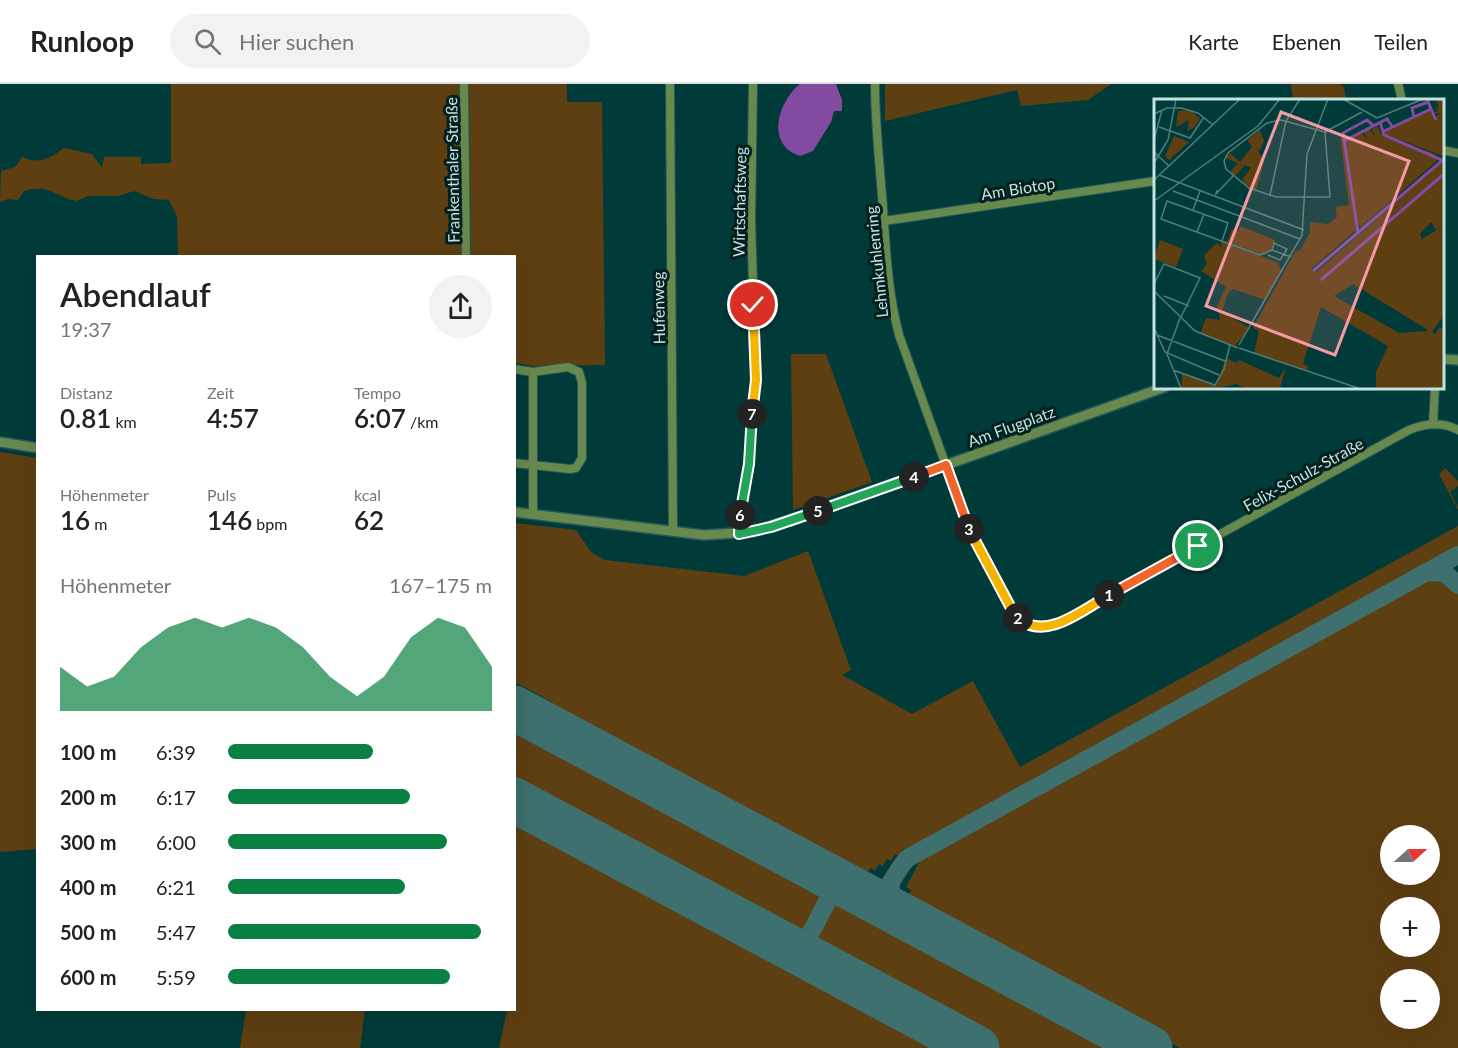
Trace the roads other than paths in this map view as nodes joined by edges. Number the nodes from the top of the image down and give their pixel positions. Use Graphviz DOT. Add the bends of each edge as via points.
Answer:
graph roads {
  1 [pos="464,84"];
  2 [pos="670,84"];
  3 [pos="753,84"];
  4 [pos="875,84"];
  5 [pos="1398,84"];
  6 [pos="1402,99"];
  7 [pos="1443,150"];
  8 [pos="1458,153"];
  9 [pos="1154,181"];
  10 [pos="884,221"];
  11 [pos="466,255"];
  12 [pos="1443,359"];
  13 [pos="1458,360"];
  14 [pos="516,369"];
  15 [pos="533,372"];
  16 [pos="1162,388"];
  17 [pos="1435,388"];
  18 [pos="1433,424"];
  19 [pos="1458,430"];
  20 [pos="0,442"];
  21 [pos="36,448"];
  22 [pos="516,463"];
  23 [pos="533,465"];
  24 [pos="946,465"];
  25 [pos="516,512"];
  26 [pos="533,514"];
  27 [pos="673,532"];
  28 [pos="739,534"];
  1 -- 11 [label="street, Frankenthaler Straße"];
  2 -- 27 [label="street, Hufenweg"];
  3 -- 28 [label="street, Wirtschaftsweg" via="751,220 756,380"];
  4 -- 10 [label="street, Lehmkuhlenring"];
  5 -- 6 [label="street"];
  7 -- 8 [label="street"];
  9 -- 10 [label="street, Am Biotop"];
  10 -- 24 [label="street, Lehmkuhlenring" via="895,317"];
  12 -- 13 [label="street"];
  14 -- 15 [label="street"];
  15 -- 23 [label="street"];
  15 -- 23 [label="street" via="568,367 579,372 583,446 576,468"];
  16 -- 24 [label="street, Am Flugplatz"];
  17 -- 18 [label="street"];
  18 -- 19 [label="street"];
  18 -- 24 [label="street, Felix-Schulz-Straße" via="1409,430 1057,624 1042,628 1025,623 1011,608 972,535"];
  20 -- 21 [label="street"];
  22 -- 23 [label="street"];
  23 -- 26 [label="street"];
  24 -- 28 [label="street, Am Flugplatz" via="771,527"];
  25 -- 26 [label="street, Am Flugplatz"];
  26 -- 27 [label="street, Am Flugplatz"];
  27 -- 28 [label="street, Am Flugplatz"];
}
